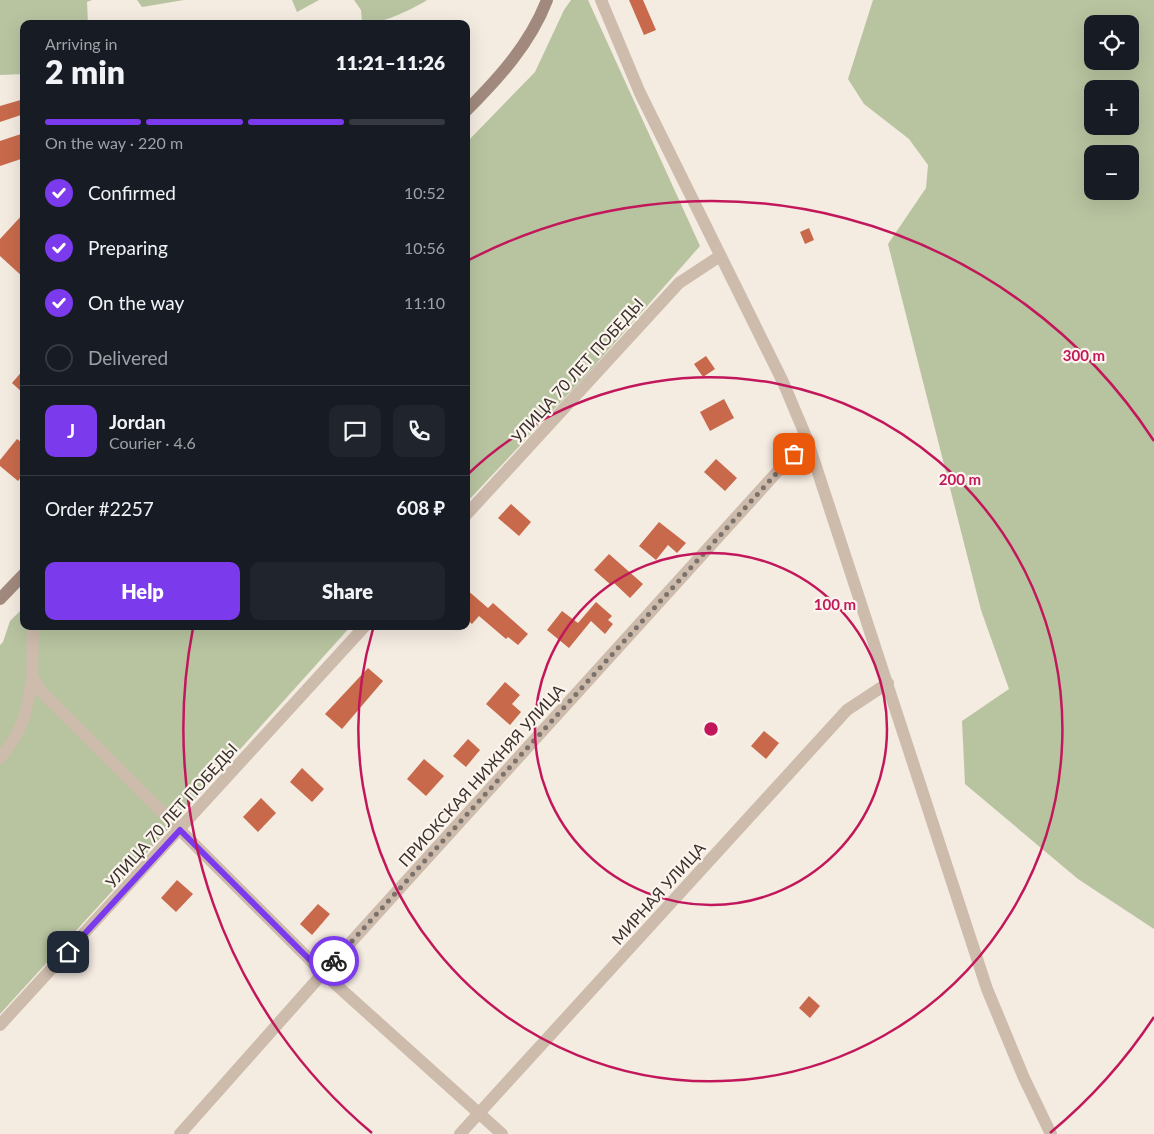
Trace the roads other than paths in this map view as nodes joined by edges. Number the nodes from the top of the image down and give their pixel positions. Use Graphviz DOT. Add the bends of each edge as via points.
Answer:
graph roads {
  1 [pos="547,0"];
  2 [pos="601,0"];
  3 [pos="470,107"];
  4 [pos="720,256"];
  5 [pos="807,439"];
  6 [pos="470,512"];
  7 [pos="20,578"];
  8 [pos="0,599"];
  9 [pos="33,630"];
  10 [pos="361,630"];
  11 [pos="32,676"];
  12 [pos="888,683"];
  13 [pos="0,758"];
  14 [pos="180,830"];
  15 [pos="323,973"];
  16 [pos="0,1025"];
  17 [pos="478,1113"];
  18 [pos="180,1134"];
  19 [pos="460,1134"];
  20 [pos="502,1134"];
  21 [pos="1051,1134"];
  1 -- 3 [label="main road" via="516,56"];
  2 -- 4 [label="street" via="640,93"];
  4 -- 5 [label="street"];
  4 -- 6 [label="street, УЛИЦА 70 ЛЕТ ПОБЕДЫ" via="678,283"];
  5 -- 12 [label="street"];
  5 -- 15 [label="street, ПРИОКСКАЯ НИЖНЯЯ УЛИЦА"];
  7 -- 8 [label="main road"];
  9 -- 11 [label="street"];
  10 -- 14 [label="street, УЛИЦА 70 ЛЕТ ПОБЕДЫ"];
  11 -- 13 [label="street" via="20,729"];
  11 -- 14 [label="street" via="41,691"];
  12 -- 17 [label="street, МИРНАЯ УЛИЦА" via="847,710"];
  12 -- 21 [label="street" via="987,989"];
  14 -- 15 [label="street"];
  14 -- 16 [label="street, УЛИЦА 70 ЛЕТ ПОБЕДЫ"];
  15 -- 17 [label="street"];
  15 -- 18 [label="street, ПРИОКСКАЯ НИЖНЯЯ УЛИЦА"];
  17 -- 19 [label="street, МИРНАЯ УЛИЦА"];
  17 -- 20 [label="street"];
}
